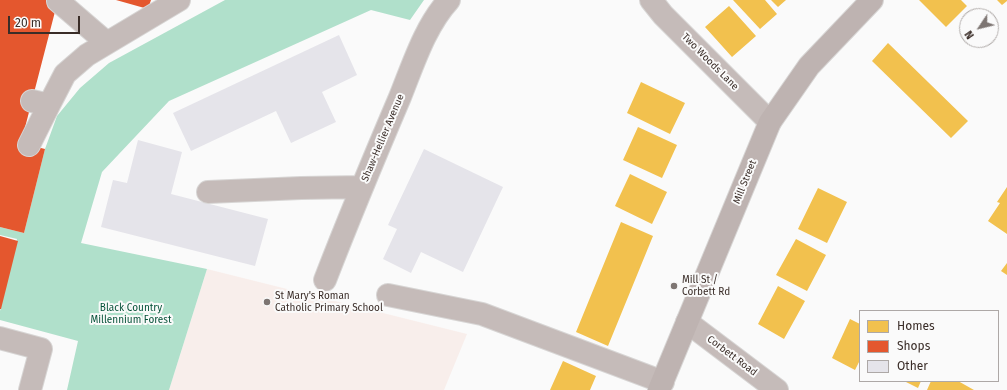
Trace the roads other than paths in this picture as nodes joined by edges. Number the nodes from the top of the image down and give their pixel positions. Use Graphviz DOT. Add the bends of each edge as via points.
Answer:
graph roads {
  1 [pos="179,0"];
  2 [pos="449,0"];
  3 [pos="651,0"];
  4 [pos="872,0"];
  5 [pos="58,1"];
  6 [pos="107,43"];
  7 [pos="770,122"];
  8 [pos="29,145"];
  9 [pos="362,187"];
  10 [pos="208,192"];
  11 [pos="325,280"];
  12 [pos="388,295"];
  13 [pos="687,322"];
  14 [pos="0,338"];
  15 [pos="661,386"];
  16 [pos="30,390"];
  17 [pos="777,390"];
  1 -- 6 [label="street"];
  2 -- 9 [label="street, Shaw-Hellier Avenue" via="431,27"];
  3 -- 7 [label="street, Two Woods Lane"];
  4 -- 7 [label="main road, Mill Street" via="809,66"];
  5 -- 6 [label="street"];
  6 -- 8 [label="street" via="87,55 65,74 41,103"];
  7 -- 13 [label="main road, Mill Street"];
  9 -- 10 [label="street"];
  9 -- 11 [label="street, Shaw-Hellier Avenue"];
  12 -- 15 [label="street" via="482,314"];
  13 -- 15 [label="main road, Mill Street"];
  13 -- 17 [label="street, Corbett Road"];
  14 -- 16 [label="street" via="41,349"];
}
